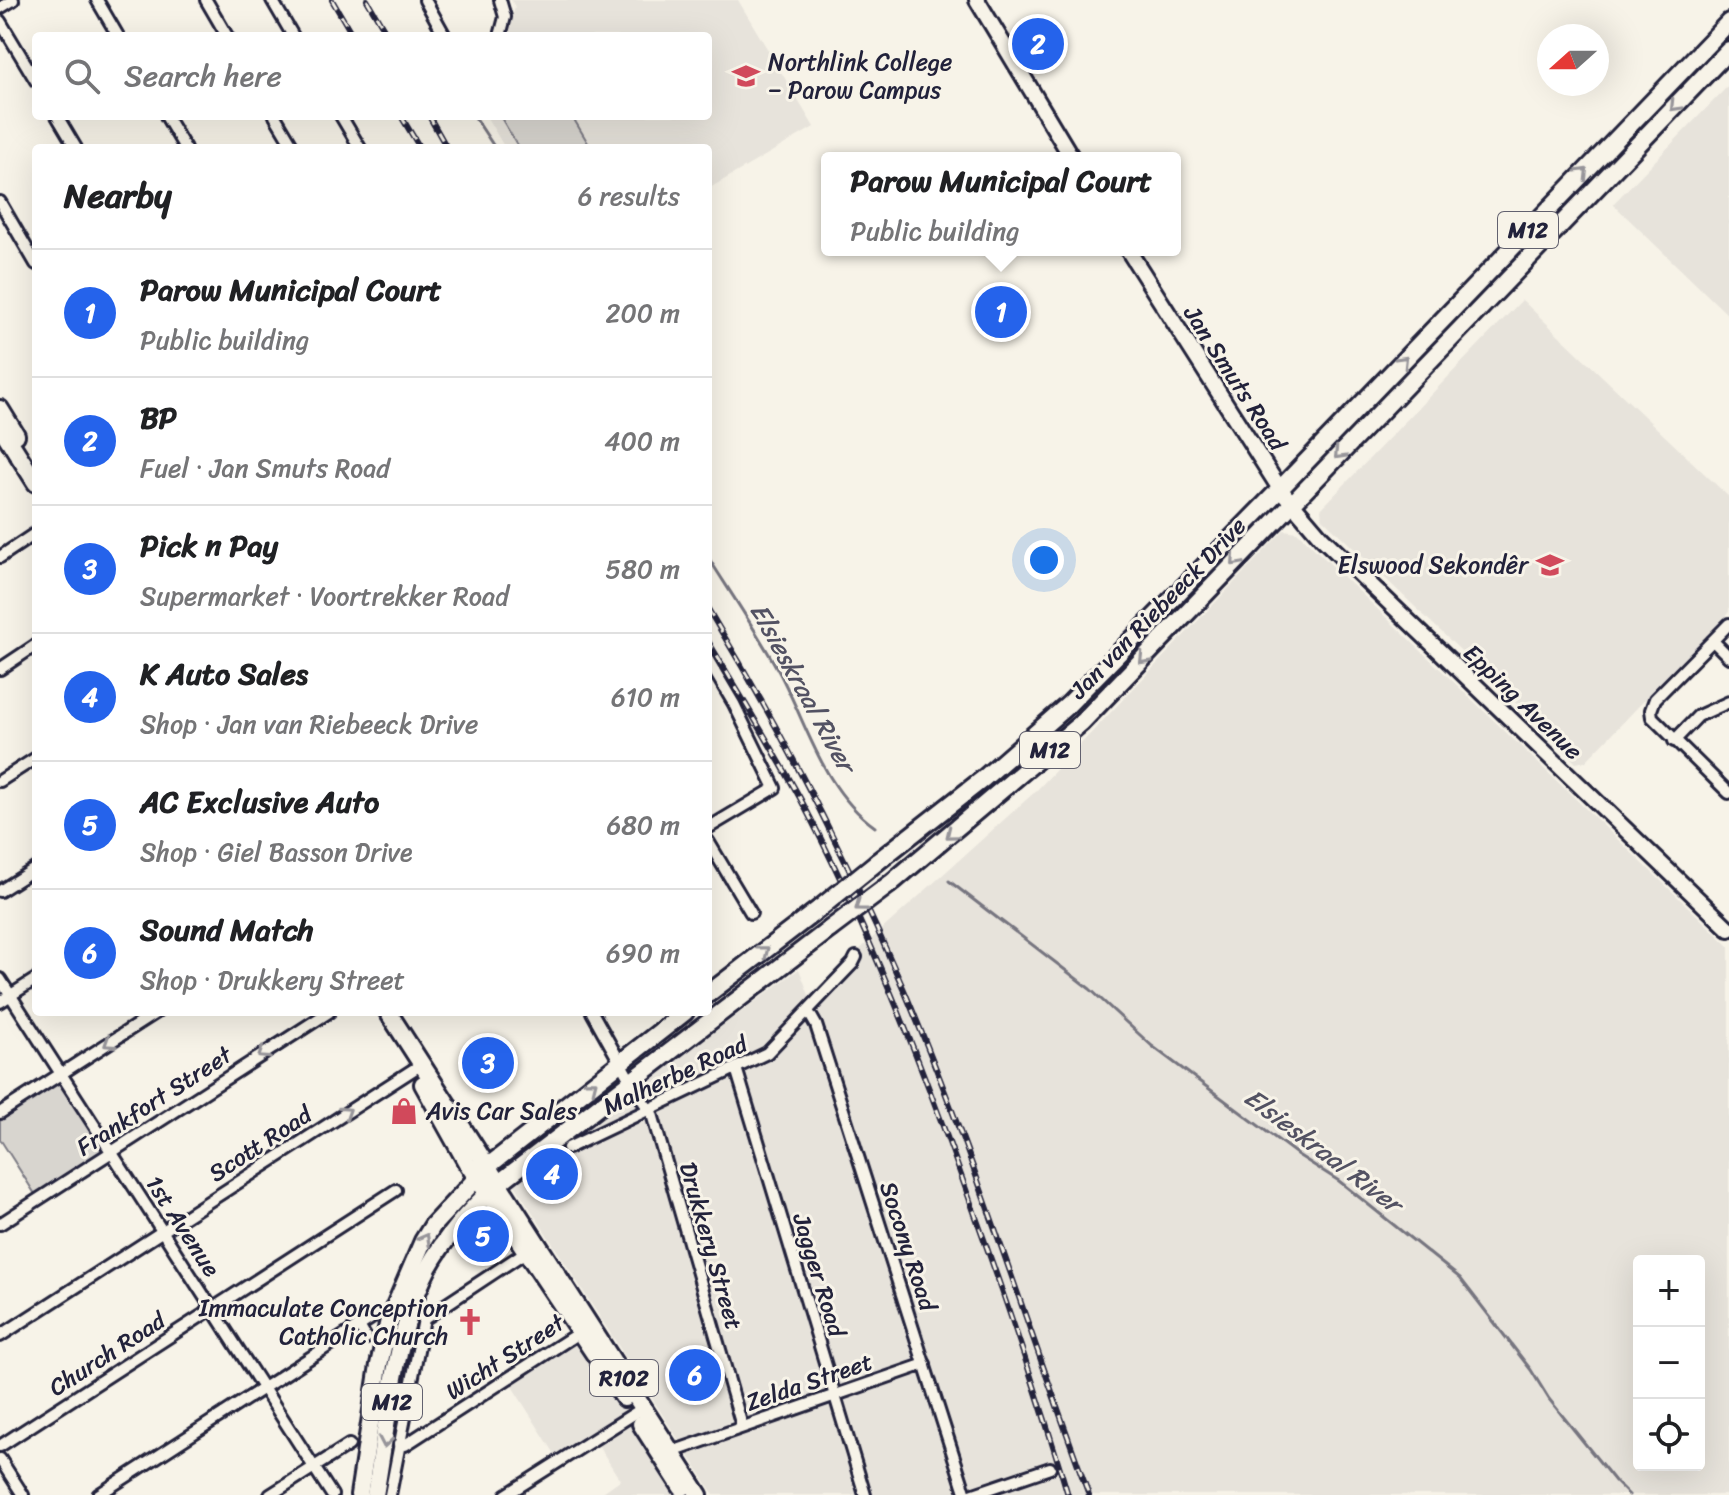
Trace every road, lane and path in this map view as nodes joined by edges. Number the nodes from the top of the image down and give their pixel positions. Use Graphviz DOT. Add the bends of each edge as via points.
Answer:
graph roads {
  1 [pos="13,0"];
  2 [pos="97,0"];
  3 [pos="206,0"];
  4 [pos="272,0"];
  5 [pos="425,0"];
  6 [pos="500,0"];
  7 [pos="977,0"];
  8 [pos="0,8"];
  9 [pos="0,21"];
  10 [pos="1729,22"];
  11 [pos="116,32"];
  12 [pos="225,32"];
  13 [pos="291,32"];
  14 [pos="443,32"];
  15 [pos="501,32"];
  16 [pos="1729,50"];
  17 [pos="32,74"];
  18 [pos="59,120"];
  19 [pos="168,120"];
  20 [pos="277,120"];
  21 [pos="343,120"];
  22 [pos="74,144"];
  23 [pos="183,144"];
  24 [pos="292,144"];
  25 [pos="358,144"];
  26 [pos="1068,152"];
  27 [pos="0,202"];
  28 [pos="1132,256"];
  29 [pos="32,257"];
  30 [pos="0,409"];
  31 [pos="0,426"];
  32 [pos="32,459"];
  33 [pos="32,477"];
  34 [pos="1280,489"];
  35 [pos="1291,503"];
  36 [pos="32,536"];
  37 [pos="0,557"];
  38 [pos="1729,624"];
  39 [pos="1713,641"];
  40 [pos="32,648"];
  41 [pos="1729,657"];
  42 [pos="712,667"];
  43 [pos="0,669"];
  44 [pos="1729,702"];
  45 [pos="1674,741"];
  46 [pos="32,761"];
  47 [pos="0,781"];
  48 [pos="1729,793"];
  49 [pos="712,826"];
  50 [pos="712,848"];
  51 [pos="32,871"];
  52 [pos="0,891"];
  53 [pos="751,913"];
  54 [pos="1729,929"];
  55 [pos="856,957"];
  56 [pos="0,979"];
  57 [pos="32,981"];
  58 [pos="712,991"];
  59 [pos="10,995"];
  60 [pos="0,1002"];
  61 [pos="808,1011"];
  62 [pos="151,1016"];
  63 [pos="323,1016"];
  64 [pos="380,1016"];
  65 [pos="390,1016"];
  66 [pos="594,1016"];
  67 [pos="680,1016"];
  68 [pos="621,1062"];
  69 [pos="418,1066"];
  70 [pos="736,1068"];
  71 [pos="61,1074"];
  72 [pos="631,1082"];
  73 [pos="450,1108"];
  74 [pos="649,1109"];
  75 [pos="0,1113"];
  76 [pos="520,1142"];
  77 [pos="568,1148"];
  78 [pos="112,1152"];
  79 [pos="482,1172"];
  80 [pos="493,1188"];
  81 [pos="396,1190"];
  82 [pos="0,1224"];
  83 [pos="163,1231"];
  84 [pos="527,1251"];
  85 [pos="213,1309"];
  86 [pos="370,1319"];
  87 [pos="359,1326"];
  88 [pos="586,1329"];
  89 [pos="0,1336"];
  90 [pos="366,1338"];
  91 [pos="925,1364"];
  92 [pos="264,1388"];
  93 [pos="834,1395"];
  94 [pos="639,1411"];
  95 [pos="742,1426"];
  96 [pos="399,1444"];
  97 [pos="349,1445"];
  98 [pos="0,1446"];
  99 [pos="666,1453"];
  100 [pos="0,1459"];
  101 [pos="314,1467"];
  102 [pos="1050,1468"];
  103 [pos="693,1494"];
  104 [pos="23,1495"];
  105 [pos="98,1495"];
  106 [pos="270,1495"];
  107 [pos="332,1495"];
  108 [pos="359,1495"];
  109 [pos="375,1495"];
  110 [pos="390,1495"];
  111 [pos="506,1495"];
  112 [pos="865,1495"];
  113 [pos="968,1495"];
  1 -- 8 [label="street"];
  2 -- 11 [label="street"];
  3 -- 12 [label="street"];
  4 -- 13 [label="street"];
  5 -- 14 [label="street"];
  6 -- 15 [label="street" via="505,17"];
  7 -- 26 [label="street"];
  9 -- 17 [label="street"];
  34 -- 10 [label="main road, Jan van Riebeeck Drive / M12, one-way"];
  16 -- 35 [label="main road, Jan van Riebeeck Drive / M12, one-way"];
  18 -- 22 [label="street"];
  19 -- 23 [label="street"];
  20 -- 24 [label="street"];
  21 -- 25 [label="street"];
  27 -- 29 [label="street"];
  28 -- 34 [label="street, Jan Smuts Road"];
  30 -- 32 [label="main road"];
  31 -- 33 [label="main road"];
  34 -- 35 [label="street, Jan Smuts Road"];
  58 -- 34 [label="main road, Jan van Riebeeck Drive / M12, one-way, bridge" via="983,779 1069,704"];
  35 -- 54 [label="street, Epping Avenue" via="1395,610"];
  35 -- 72 [label="main road, Jan van Riebeeck Drive / M12, one-way, bridge" via="1081,723 890,884"];
  36 -- 37 [label="street"];
  38 -- 39 [label="street"];
  39 -- 41 [label="street"];
  39 -- 45 [label="street" via="1655,699 1652,717"];
  40 -- 43 [label="street"];
  42 -- 49 [label="street" via="775,788"];
  44 -- 45 [label="street" via="1698,716"];
  45 -- 48 [label="street"];
  46 -- 47 [label="street"];
  50 -- 53 [label="street"];
  51 -- 52 [label="street"];
  55 -- 61 [label="street, Malherbe Road"];
  56 -- 59 [label="street, 1st Avenue"];
  57 -- 59 [label="street"];
  59 -- 60 [label="street"];
  59 -- 71 [label="street, 1st Avenue"];
  61 -- 70 [label="street, Malherbe Road" via="767,1053"];
  61 -- 91 [label="street, Socony Road"];
  62 -- 71 [label="street, one-way"];
  63 -- 78 [label="street, Frankfort Street, one-way"];
  64 -- 69 [label="main road, R102"];
  65 -- 69 [label="main road, R102"];
  66 -- 68 [label="street, Drukkery Street"];
  67 -- 68 [label="main road, M12"];
  68 -- 72 [label="street, Drukkery Street"];
  76 -- 68 [label="main road, M12, one-way"];
  69 -- 73 [label="main road, R102"];
  69 -- 79 [label="main road, R102"];
  83 -- 69 [label="street, Scott Road, one-way"];
  70 -- 74 [label="street, Malherbe Road"];
  70 -- 93 [label="street, Jagger Road"];
  71 -- 75 [label="street"];
  71 -- 78 [label="street, 1st Avenue"];
  72 -- 74 [label="street, Drukkery Street"];
  72 -- 80 [label="main road, Jan van Riebeeck Drive / M12"];
  73 -- 76 [label="main road" via="485,1149"];
  73 -- 79 [label="main road, R102"];
  74 -- 77 [label="street, Malherbe Road"];
  74 -- 95 [label="street, Drukkery Street"];
  76 -- 79 [label="main road, M12"];
  78 -- 82 [label="street, Frankfort Street"];
  78 -- 83 [label="street, 1st Avenue"];
  79 -- 80 [label="main road, R102"];
  108 -- 79 [label="main road, M12, one-way" via="379,1365 400,1291 433,1225"];
  80 -- 84 [label="main road, R102"];
  80 -- 88 [label="main road, R102"];
  80 -- 109 [label="main road, M12, one-way" via="452,1231 418,1292 399,1362"];
  81 -- 85 [label="street, Church Road"];
  83 -- 85 [label="street, 1st Avenue"];
  83 -- 89 [label="street, Scott Road"];
  84 -- 88 [label="main road, R102"];
  84 -- 96 [label="street" via="424,1319"];
  85 -- 92 [label="street, 1st Avenue"];
  85 -- 98 [label="street, Church Road"];
  86 -- 87 [label="street"];
  87 -- 90 [label="street"];
  87 -- 92 [label="street"];
  88 -- 94 [label="main road, R102"];
  88 -- 96 [label="street, Wicht Street"];
  91 -- 93 [label="street, Zelda Street"];
  91 -- 113 [label="street, Socony Road"];
  92 -- 101 [label="street, 1st Avenue"];
  92 -- 105 [label="street"];
  93 -- 95 [label="street, Zelda Street"];
  93 -- 112 [label="street, Jagger Road"];
  94 -- 99 [label="main road, R102"];
  94 -- 111 [label="street"];
  95 -- 99 [label="street, Zelda Street"];
  96 -- 110 [label="street"];
  97 -- 101 [label="street"];
  99 -- 103 [label="main road, R102"];
  100 -- 104 [label="street"];
  101 -- 106 [label="street"];
  101 -- 107 [label="street, 1st Avenue"];
  102 -- 113 [label="street"];
}
